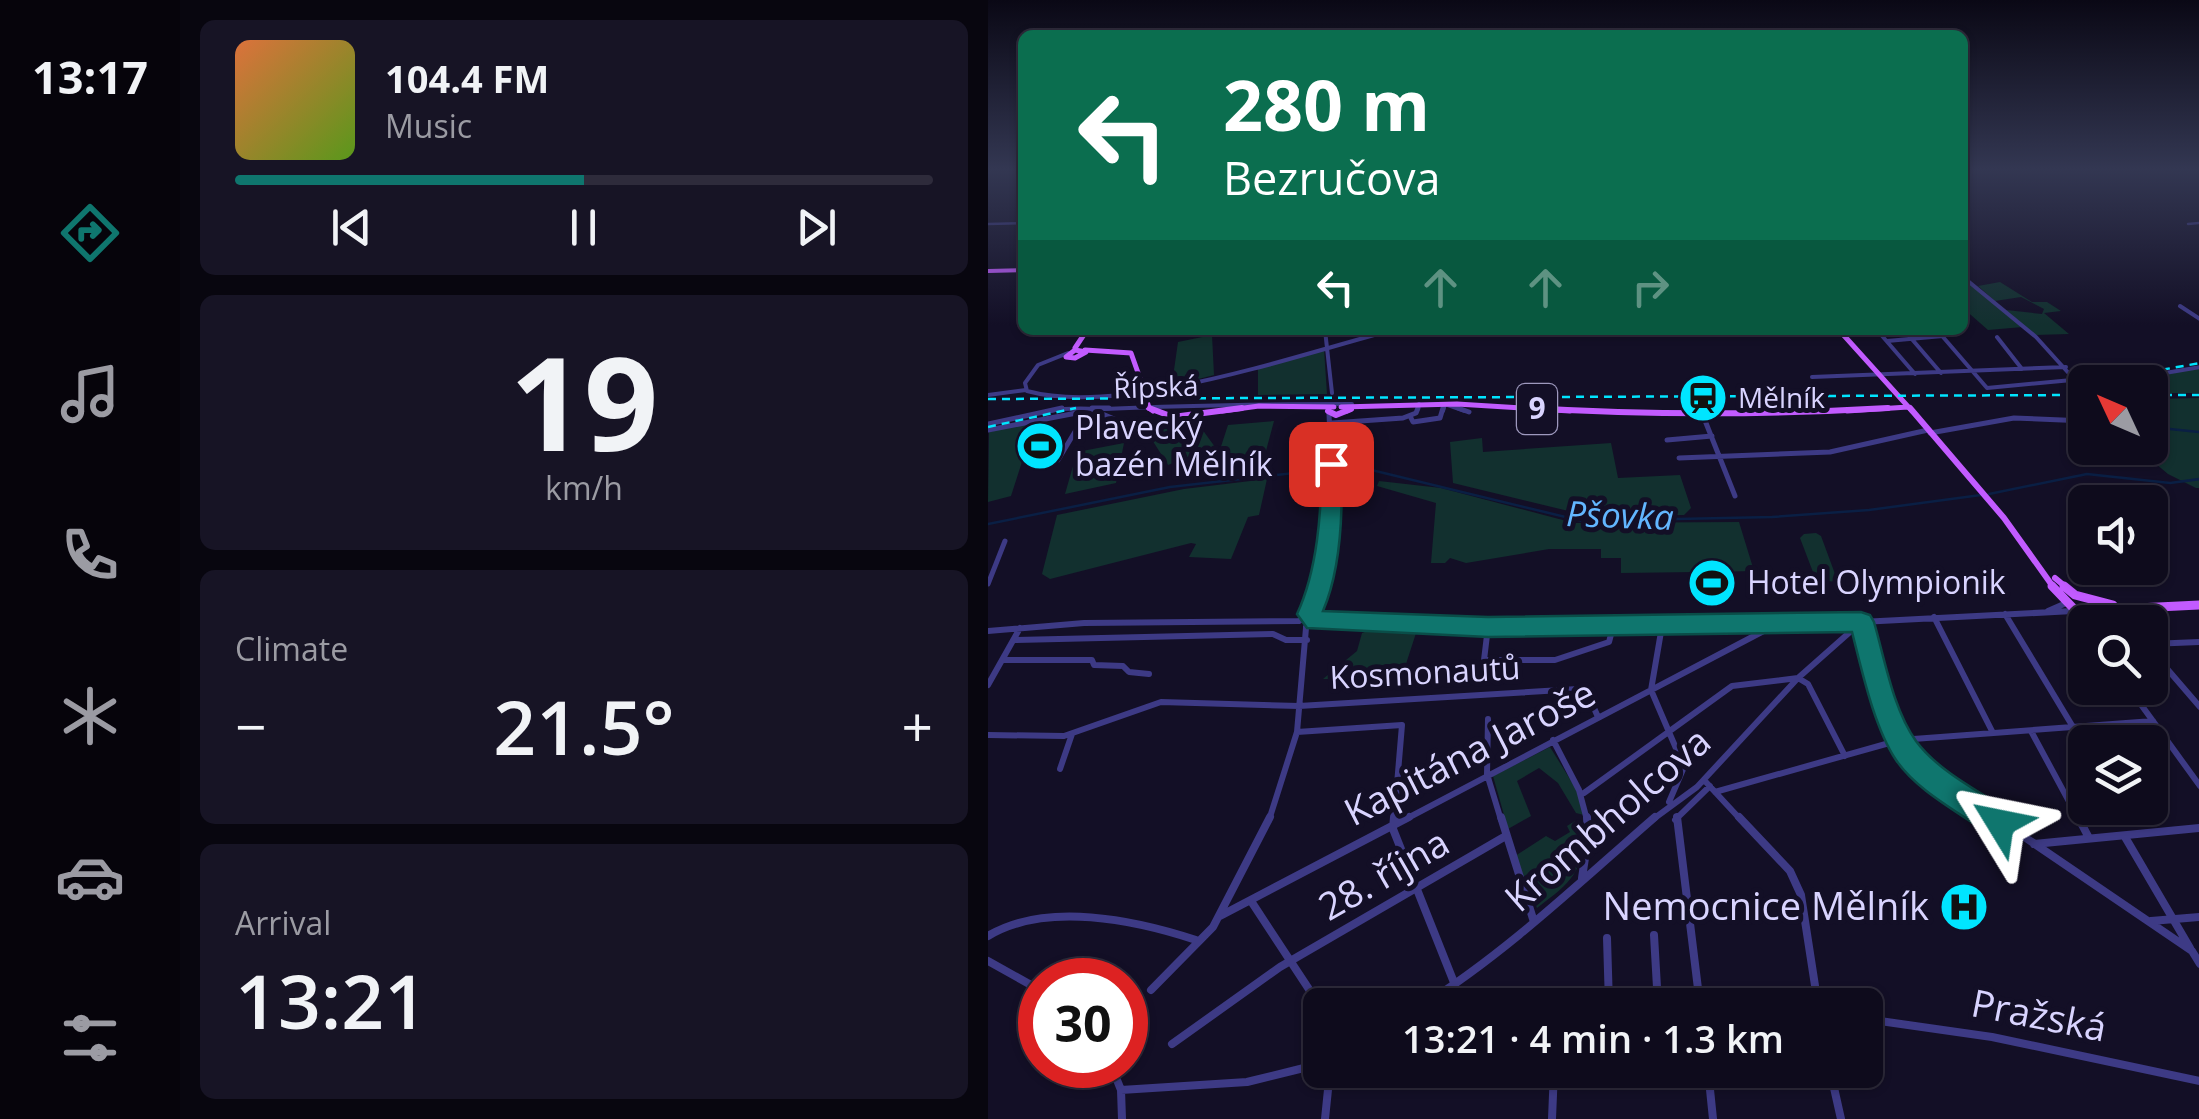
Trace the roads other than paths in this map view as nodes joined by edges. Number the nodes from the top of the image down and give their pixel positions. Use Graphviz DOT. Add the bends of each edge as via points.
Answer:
graph roads {
  1 [pos="1018,222"];
  2 [pos="2200,223"];
  3 [pos="988,224"];
  4 [pos="2188,224"];
  5 [pos="1018,270"];
  6 [pos="988,271"];
  7 [pos="1968,281"];
  8 [pos="2180,306"];
  9 [pos="2200,318"];
  10 [pos="1085,335"];
  11 [pos="1325,335"];
  12 [pos="1368,335"];
  13 [pos="1843,335"];
  14 [pos="1882,335"];
  15 [pos="1910,335"];
  16 [pos="1944,336"];
  17 [pos="1997,337"];
  18 [pos="1913,338"];
  19 [pos="1888,341"];
  20 [pos="1327,344"];
  21 [pos="1083,349"];
  22 [pos="1069,354"];
  23 [pos="2066,366"];
  24 [pos="2200,367"];
  25 [pos="2022,369"];
  26 [pos="2068,370"];
  27 [pos="1972,371"];
  28 [pos="1941,372"];
  29 [pos="2168,372"];
  30 [pos="1916,374"];
  31 [pos="1881,376"];
  32 [pos="1812,377"];
  33 [pos="2068,381"];
  34 [pos="1026,390"];
  35 [pos="1332,393"];
  36 [pos="988,396"];
  37 [pos="1244,404"];
  38 [pos="1419,404"];
  39 [pos="1446,404"];
  40 [pos="1373,405"];
  41 [pos="1267,406"];
  42 [pos="1359,406"];
  43 [pos="1908,406"];
  44 [pos="1089,410"];
  45 [pos="1335,410"];
  46 [pos="1469,412"];
  47 [pos="1702,413"];
  48 [pos="1410,416"];
  49 [pos="1173,417"];
  50 [pos="1403,418"];
  51 [pos="1378,419"];
  52 [pos="2068,420"];
  53 [pos="1332,423"];
  54 [pos="988,427"];
  55 [pos="1401,428"];
  56 [pos="1930,433"];
  57 [pos="1712,436"];
  58 [pos="1667,440"];
  59 [pos="1719,456"];
  60 [pos="1678,458"];
  61 [pos="1058,460"];
  62 [pos="1736,496"];
  63 [pos="1004,541"];
  64 [pos="2040,565"];
  65 [pos="988,584"];
  66 [pos="2072,605"];
  67 [pos="2115,605"];
  68 [pos="2068,606"];
  69 [pos="2200,606"];
  70 [pos="2168,607"];
  71 [pos="1309,614"];
  72 [pos="2005,614"];
  73 [pos="1934,616"];
  74 [pos="1300,620"];
  75 [pos="1315,621"];
  76 [pos="1861,622"];
  77 [pos="1131,623"];
  78 [pos="1776,624"];
  79 [pos="1662,626"];
  80 [pos="1306,627"];
  81 [pos="1488,627"];
  82 [pos="1613,627"];
  83 [pos="1020,628"];
  84 [pos="988,631"];
  85 [pos="1122,638"];
  86 [pos="1014,640"];
  87 [pos="1306,640"];
  88 [pos="2200,642"];
  89 [pos="2168,645"];
  90 [pos="1004,660"];
  91 [pos="2168,668"];
  92 [pos="1148,674"];
  93 [pos="1798,678"];
  94 [pos="988,685"];
  95 [pos="1651,690"];
  96 [pos="2141,705"];
  97 [pos="1299,706"];
  98 [pos="2200,707"];
  99 [pos="1598,717"];
  100 [pos="1488,719"];
  101 [pos="2152,721"];
  102 [pos="2072,725"];
  103 [pos="2099,725"];
  104 [pos="2068,727"];
  105 [pos="2031,730"];
  106 [pos="1296,732"];
  107 [pos="1670,732"];
  108 [pos="1994,733"];
  109 [pos="1072,734"];
  110 [pos="988,735"];
  111 [pos="1553,740"];
  112 [pos="1900,740"];
  113 [pos="1845,756"];
  114 [pos="1060,769"];
  115 [pos="1487,774"];
  116 [pos="1710,786"];
  117 [pos="2200,786"];
  118 [pos="1584,793"];
  119 [pos="1667,807"];
  120 [pos="1392,822"];
  121 [pos="2200,828"];
  122 [pos="1504,836"];
  123 [pos="2124,836"];
  124 [pos="2090,838"];
  125 [pos="2031,844"];
  126 [pos="1584,879"];
  127 [pos="1415,888"];
  128 [pos="1250,901"];
  129 [pos="1220,916"];
  130 [pos="2200,917"];
  131 [pos="2175,919"];
  132 [pos="1534,922"];
  133 [pos="2148,922"];
  134 [pos="1654,935"];
  135 [pos="988,936"];
  136 [pos="1606,938"];
  137 [pos="1196,940"];
  138 [pos="2192,951"];
  139 [pos="1290,960"];
  140 [pos="988,961"];
  141 [pos="2200,964"];
  142 [pos="1018,978"];
  143 [pos="1455,986"];
  144 [pos="1308,988"];
  145 [pos="1452,988"];
  146 [pos="1608,988"];
  147 [pos="1657,988"];
  148 [pos="1698,988"];
  149 [pos="1815,988"];
  150 [pos="1151,990"];
  151 [pos="1883,1020"];
  152 [pos="1172,1044"];
  153 [pos="1303,1070"];
  154 [pos="2200,1081"];
  155 [pos="1329,1088"];
  156 [pos="1553,1088"];
  157 [pos="1710,1088"];
  158 [pos="1834,1088"];
  159 [pos="1121,1090"];
  160 [pos="1122,1119"];
  161 [pos="1326,1119"];
  162 [pos="1552,1119"];
  163 [pos="1714,1119"];
  164 [pos="1840,1119"];
  1 -- 3 [label="street"];
  2 -- 4 [label="street"];
  5 -- 6 [label="main road"];
  7 -- 23 [label="street"];
  8 -- 9 [label="street"];
  10 -- 21 [label="main road"];
  11 -- 20 [label="street"];
  12 -- 20 [label="street"];
  13 -- 31 [label="main road"];
  14 -- 19 [label="street"];
  15 -- 18 [label="street"];
  16 -- 18 [label="street"];
  16 -- 27 [label="street"];
  17 -- 25 [label="street"];
  18 -- 19 [label="street"];
  18 -- 28 [label="street"];
  19 -- 30 [label="street"];
  20 -- 34 [label="street" via="1150,393 1045,396"];
  20 -- 35 [label="street"];
  21 -- 22 [label="main road"];
  21 -- 49 [label="main road, bridge" via="1133,354 1149,408"];
  22 -- 34 [label="street" via="1034,369"];
  23 -- 25 [label="street"];
  23 -- 26 [label="street"];
  24 -- 29 [label="street"];
  25 -- 27 [label="street"];
  27 -- 28 [label="street"];
  27 -- 33 [label="street" via="1987,388"];
  28 -- 30 [label="street"];
  30 -- 31 [label="street"];
  31 -- 32 [label="street"];
  31 -- 43 [label="main road"];
  34 -- 36 [label="street"];
  37 -- 41 [label="street"];
  37 -- 44 [label="street, Řípská"];
  37 -- 45 [label="street, Řípská"];
  38 -- 39 [label="main road, 9"];
  38 -- 40 [label="main road, 9"];
  38 -- 48 [label="street"];
  39 -- 46 [label="street"];
  39 -- 47 [label="main road, 9"];
  39 -- 48 [label="street" via="1440,418 1413,422"];
  40 -- 42 [label="main road, 9"];
  40 -- 45 [label="street"];
  41 -- 45 [label="main road, Řípská"];
  41 -- 49 [label="main road, Řípská"];
  42 -- 45 [label="main road, 9"];
  42 -- 51 [label="street"];
  43 -- 47 [label="main road, 9"];
  43 -- 56 [label="main road"];
  44 -- 49 [label="street" via="1132,430"];
  44 -- 54 [label="street"];
  44 -- 54 [label="street, Řípská" via="1064,407"];
  44 -- 61 [label="street"];
  45 -- 53 [label="street"];
  45 -- 53 [label="street"];
  47 -- 57 [label="street"];
  48 -- 50 [label="street"];
  50 -- 51 [label="street"];
  50 -- 55 [label="street"];
  51 -- 53 [label="street"];
  52 -- 56 [label="street" via="2014,418"];
  53 -- 71 [label="street" via="1320,591"];
  56 -- 59 [label="street" via="1830,452"];
  56 -- 64 [label="main road"];
  57 -- 58 [label="street"];
  57 -- 59 [label="street"];
  59 -- 60 [label="street"];
  59 -- 62 [label="street"];
  63 -- 65 [label="street"];
  64 -- 66 [label="main road"];
  64 -- 67 [label="main road" via="2075,595"];
  68 -- 72 [label="street"];
  69 -- 70 [label="main road"];
  71 -- 74 [label="street"];
  71 -- 75 [label="street"];
  72 -- 73 [label="street"];
  72 -- 102 [label="street"];
  73 -- 76 [label="street"];
  73 -- 108 [label="street"];
  74 -- 77 [label="street"];
  74 -- 80 [label="street"];
  75 -- 80 [label="street"];
  75 -- 81 [label="street"];
  76 -- 78 [label="street"];
  76 -- 93 [label="street, Krombholcova"];
  76 -- 112 [label="street"];
  77 -- 83 [label="street"];
  77 -- 85 [label="street"];
  78 -- 79 [label="street"];
  78 -- 95 [label="street, Kapitána Jaroše"];
  79 -- 82 [label="street"];
  79 -- 95 [label="street"];
  80 -- 87 [label="street"];
  81 -- 82 [label="street"];
  81 -- 82 [label="street" via="1484,660 1555,660 1610,642"];
  83 -- 84 [label="street"];
  83 -- 86 [label="street"];
  85 -- 86 [label="street"];
  85 -- 87 [label="street" via="1273,634"];
  86 -- 90 [label="street"];
  87 -- 97 [label="street"];
  88 -- 89 [label="street"];
  90 -- 92 [label="street" via="1092,660"];
  90 -- 94 [label="street"];
  91 -- 98 [label="street"];
  93 -- 107 [label="street" via="1732,686"];
  93 -- 113 [label="street" via="1808,684"];
  93 -- 116 [label="street, Krombholcova"];
  95 -- 99 [label="street, Kapitána Jaroše"];
  95 -- 107 [label="street"];
  96 -- 101 [label="street"];
  97 -- 99 [label="street, Kosmonautů" via="1578,689"];
  97 -- 106 [label="street"];
  97 -- 109 [label="street" via="1160,702"];
  99 -- 111 [label="street, Kapitána Jaroše"];
  100 -- 115 [label="street"];
  101 -- 103 [label="street"];
  101 -- 117 [label="street"];
  104 -- 105 [label="street"];
  105 -- 108 [label="street"];
  105 -- 124 [label="street"];
  106 -- 120 [label="street" via="1402,725"];
  106 -- 129 [label="street" via="1269,820"];
  107 -- 118 [label="street"];
  107 -- 119 [label="street" via="1684,768"];
  108 -- 112 [label="street"];
  109 -- 110 [label="street"];
  109 -- 114 [label="street"];
  111 -- 115 [label="street, Kapitána Jaroše"];
  111 -- 118 [label="street"];
  112 -- 113 [label="street"];
  112 -- 125 [label="street" via="1938,780"];
  113 -- 116 [label="street"];
  115 -- 120 [label="street, Kapitána Jaroše"];
  115 -- 122 [label="street"];
  116 -- 119 [label="street, Krombholcova"];
  116 -- 148 [label="street" via="1675,818"];
  116 -- 149 [label="street" via="1790,871 1801,895"];
  118 -- 126 [label="street"];
  119 -- 126 [label="street, Krombholcova"];
  120 -- 127 [label="street"];
  120 -- 128 [label="street, Kapitána Jaroše"];
  121 -- 123 [label="street"];
  122 -- 127 [label="street, 28. října"];
  122 -- 132 [label="street"];
  123 -- 124 [label="street"];
  123 -- 131 [label="street"];
  124 -- 125 [label="street"];
  125 -- 133 [label="street"];
  126 -- 132 [label="street, Krombholcova"];
  127 -- 139 [label="street, 28. října"];
  127 -- 143 [label="street"];
  128 -- 129 [label="street, Kapitána Jaroše"];
  128 -- 139 [label="street"];
  129 -- 137 [label="street, Kapitána Jaroše"];
  130 -- 131 [label="street"];
  131 -- 133 [label="street"];
  131 -- 138 [label="street"];
  132 -- 143 [label="street, Krombholcova"];
  133 -- 138 [label="street"];
  134 -- 147 [label="street"];
  135 -- 137 [label="street" via="1010,923 1076,919 1147,926"];
  136 -- 146 [label="street"];
  137 -- 150 [label="street, Kapitána Jaroše"];
  138 -- 141 [label="street"];
  139 -- 144 [label="street"];
  139 -- 152 [label="street, 28. října"];
  140 -- 142 [label="street"];
  143 -- 145 [label="street, Krombholcova"];
  151 -- 154 [label="street, Pražská" via="2022,1041"];
  153 -- 159 [label="street" via="1184,1090"];
  155 -- 161 [label="street"];
  156 -- 162 [label="street"];
  157 -- 163 [label="street"];
  158 -- 164 [label="street"];
  159 -- 160 [label="street"];
}
